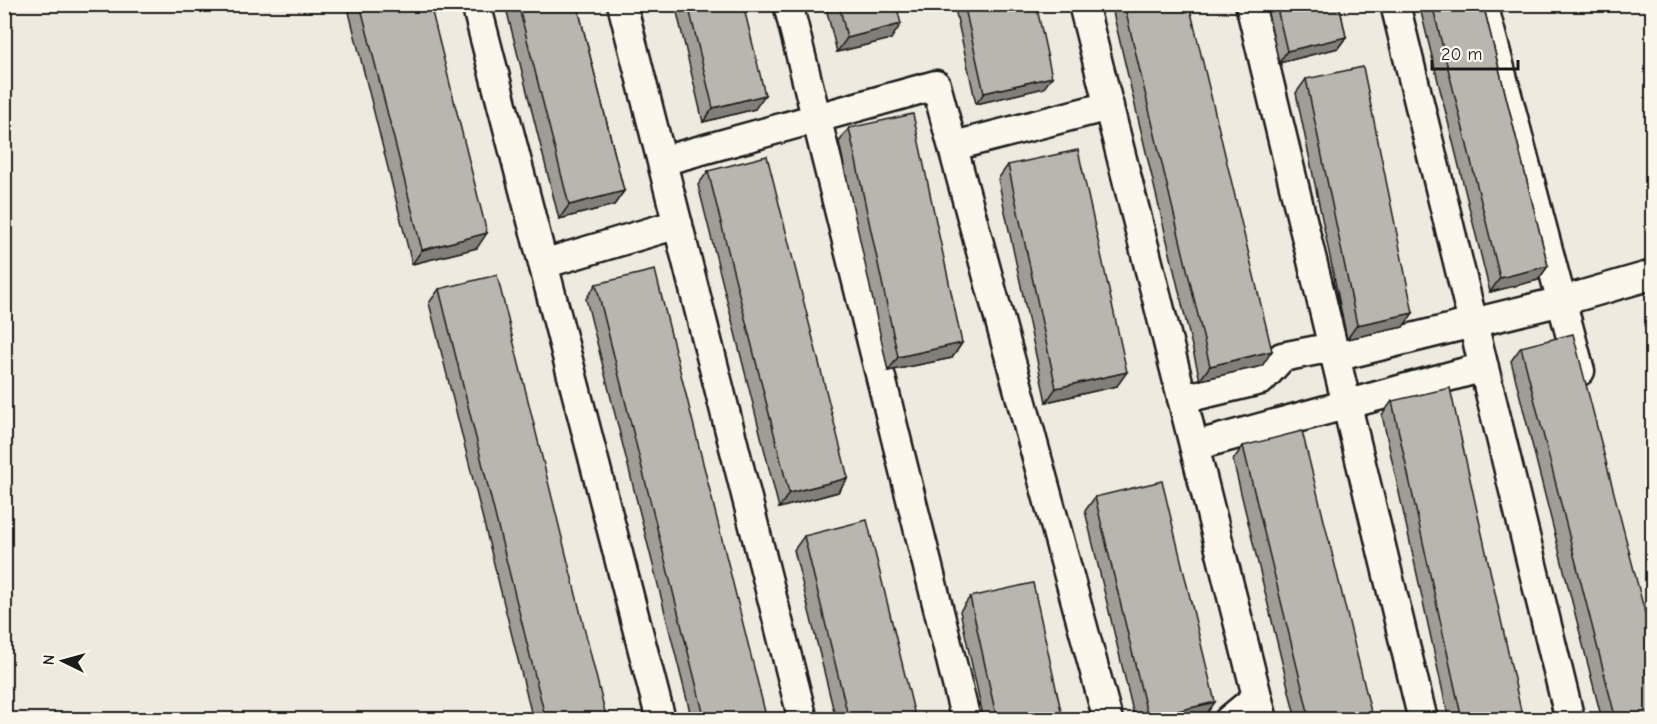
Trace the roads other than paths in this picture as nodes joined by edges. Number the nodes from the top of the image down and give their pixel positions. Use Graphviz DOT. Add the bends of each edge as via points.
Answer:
graph roads {
  1 [pos="476,4"];
  2 [pos="622,4"];
  3 [pos="788,4"];
  4 [pos="1083,4"];
  5 [pos="1250,4"];
  6 [pos="1395,4"];
  7 [pos="1483,4"];
  8 [pos="1109,106"];
  9 [pos="817,119"];
  10 [pos="954,146"];
  11 [pos="662,161"];
  12 [pos="678,224"];
  13 [pos="543,264"];
  14 [pos="1653,275"];
  15 [pos="1562,301"];
  16 [pos="1473,324"];
  17 [pos="1334,352"];
  18 [pos="1484,367"];
  19 [pos="1586,393"];
  20 [pos="1182,399"];
  21 [pos="1347,405"];
  22 [pos="1194,446"];
  23 [pos="1260,708"];
  24 [pos="661,720"];
  25 [pos="803,720"];
  26 [pos="966,720"];
  27 [pos="1108,720"];
  28 [pos="1229,720"];
  29 [pos="1424,720"];
  30 [pos="1570,720"];
  1 -- 13 [label="street"];
  2 -- 11 [label="street"];
  3 -- 9 [label="street"];
  4 -- 8 [label="street"];
  5 -- 17 [label="street"];
  6 -- 16 [label="street"];
  7 -- 15 [label="street"];
  8 -- 10 [label="street"];
  8 -- 20 [label="street"];
  9 -- 10 [label="street" via="936,86"];
  9 -- 11 [label="street"];
  9 -- 26 [label="street"];
  10 -- 27 [label="street"];
  11 -- 12 [label="street"];
  12 -- 13 [label="street"];
  12 -- 25 [label="street"];
  13 -- 24 [label="street"];
  14 -- 15 [label="street"];
  15 -- 16 [label="street"];
  15 -- 19 [label="street"];
  16 -- 17 [label="street"];
  16 -- 18 [label="street"];
  17 -- 20 [label="street" via="1281,357 1261,380"];
  17 -- 21 [label="street"];
  18 -- 21 [label="street"];
  18 -- 30 [label="street"];
  20 -- 22 [label="street"];
  21 -- 22 [label="street"];
  21 -- 29 [label="street"];
  22 -- 23 [label="street"];
  23 -- 28 [label="street"];
}
